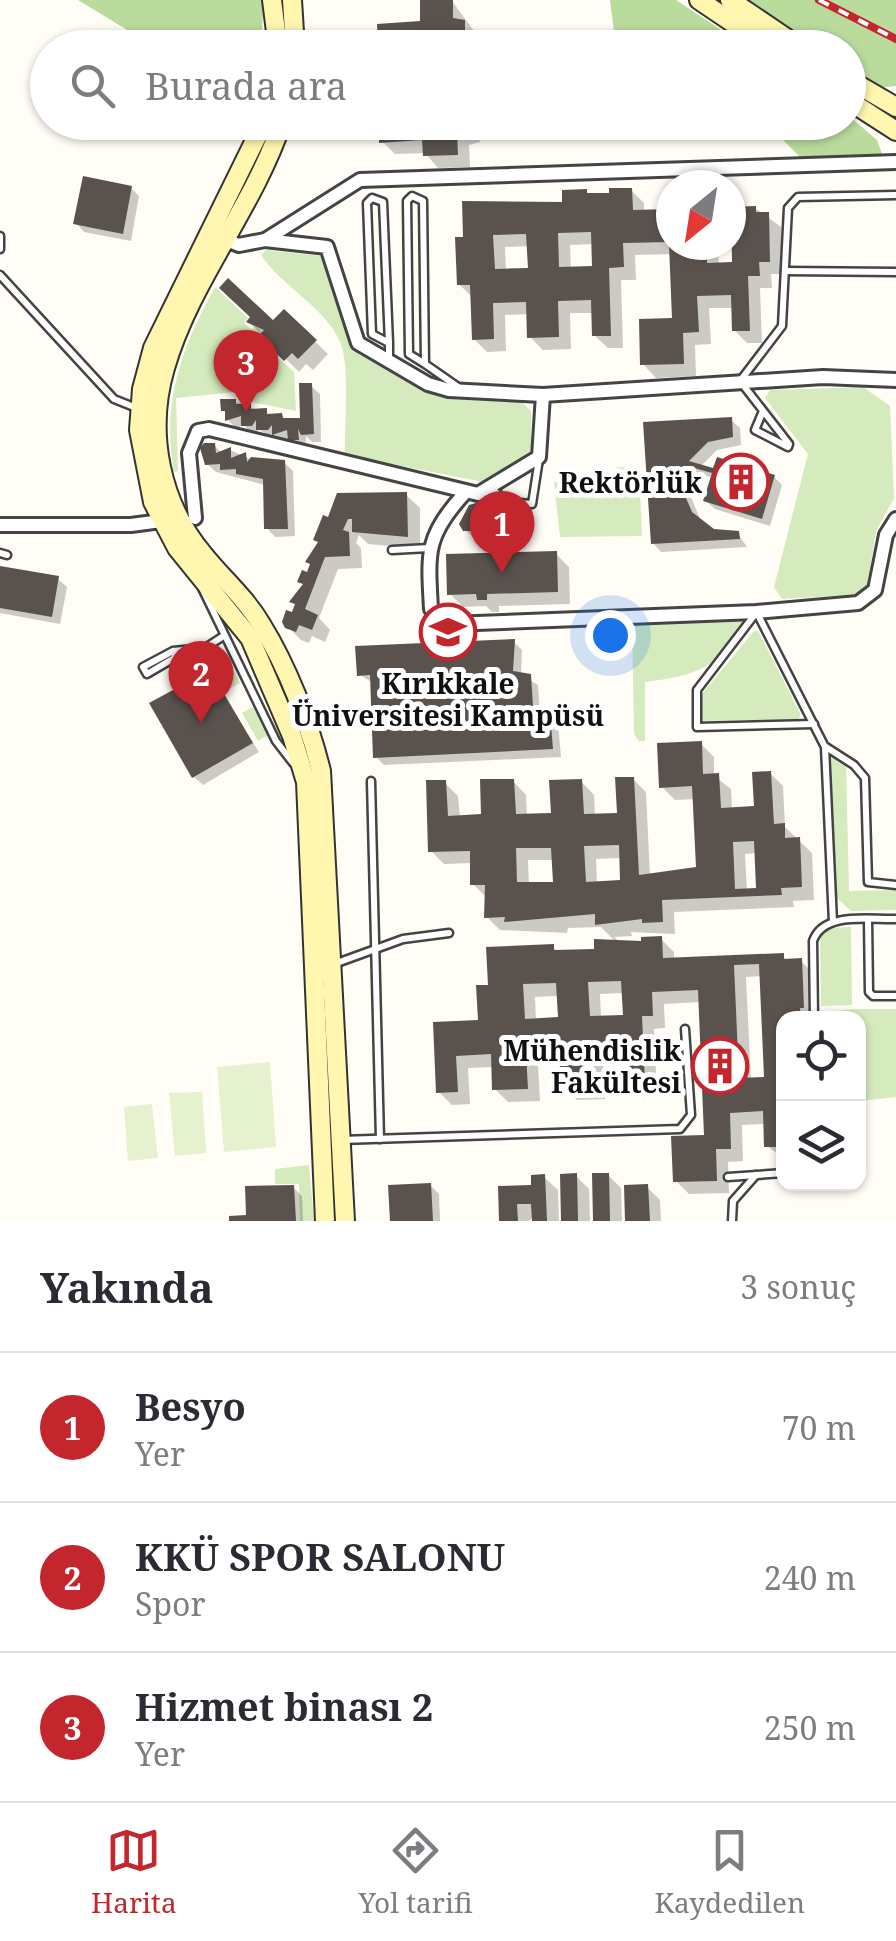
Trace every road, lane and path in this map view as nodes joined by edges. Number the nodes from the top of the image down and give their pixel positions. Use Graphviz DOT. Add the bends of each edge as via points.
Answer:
graph roads {
  1 [pos="272,0"];
  2 [pos="292,0"];
  3 [pos="699,0"];
  4 [pos="730,0"];
  5 [pos="276,30"];
  6 [pos="294,30"];
  7 [pos="743,30"];
  8 [pos="774,30"];
  9 [pos="885,104"];
  10 [pos="896,131"];
  11 [pos="257,140"];
  12 [pos="272,140"];
  13 [pos="896,143"];
  14 [pos="896,162"];
  15 [pos="896,195"];
  16 [pos="0,236"];
  17 [pos="219,236"];
  18 [pos="266,240"];
  19 [pos="0,250"];
  20 [pos="784,270"];
  21 [pos="896,272"];
  22 [pos="0,276"];
  23 [pos="389,343"];
  24 [pos="390,362"];
  25 [pos="425,364"];
  26 [pos="896,380"];
  27 [pos="740,382"];
  28 [pos="463,391"];
  29 [pos="543,395"];
  30 [pos="148,410"];
  31 [pos="763,411"];
  32 [pos="540,458"];
  33 [pos="192,481"];
  34 [pos="492,489"];
  35 [pos="160,494"];
  36 [pos="464,494"];
  37 [pos="195,518"];
  38 [pos="896,519"];
  39 [pos="161,521"];
  40 [pos="0,524"];
  41 [pos="429,548"];
  42 [pos="392,550"];
  43 [pos="196,573"];
  44 [pos="756,612"];
  45 [pos="222,637"];
  46 [pos="172,650"];
  47 [pos="814,724"];
  48 [pos="825,747"];
  49 [pos="304,774"];
  50 [pos="372,781"];
  51 [pos="896,885"];
  52 [pos="868,920"];
  53 [pos="896,920"];
  54 [pos="833,922"];
  55 [pos="449,933"];
  56 [pos="376,952"];
  57 [pos="324,965"];
  58 [pos="896,996"];
  59 [pos="814,1011"];
  60 [pos="686,1029"];
  61 [pos="380,1139"];
  62 [pos="342,1140"];
  63 [pos="776,1174"];
  64 [pos="756,1175"];
  65 [pos="728,1177"];
  66 [pos="325,1221"];
  67 [pos="346,1221"];
  68 [pos="732,1221"];
  1 -- 5 [label="street"];
  2 -- 6 [label="street"];
  3 -- 7 [label="street"];
  4 -- 8 [label="street"];
  9 -- 10 [label="street"];
  9 -- 13 [label="street"];
  11 -- 17 [label="street"];
  12 -- 17 [label="street"];
  14 -- 18 [label="street" via="360,180"];
  15 -- 20 [label="lane" via="798,197 784,216"];
  16 -- 19 [label="lane"];
  17 -- 18 [label="street" via="239,245"];
  17 -- 30 [label="street" via="157,338"];
  18 -- 24 [label="street" via="326,247 356,339"];
  20 -- 21 [label="lane"];
  20 -- 27 [label="lane" via="781,328"];
  22 -- 30 [label="lane" via="114,399"];
  23 -- 23 [label="lane" via="383,202 372,198 372,334"];
  23 -- 24 [label="lane"];
  24 -- 28 [label="street" via="436,387"];
  25 -- 25 [label="lane" via="423,200 412,196 409,354"];
  25 -- 28 [label="lane"];
  26 -- 27 [label="street"];
  27 -- 29 [label="street"];
  27 -- 31 [label="lane"];
  28 -- 29 [label="street"];
  29 -- 32 [label="street"];
  30 -- 35 [label="street" via="141,451"];
  31 -- 31 [label="lane" via="755,430 788,447 789,444"];
  32 -- 34 [label="street"];
  32 -- 34 [label="lane" via="530,505 508,502"];
  33 -- 35 [label="street"];
  33 -- 36 [label="street" via="191,438 209,429"];
  33 -- 37 [label="street"];
  34 -- 36 [label="street"];
  35 -- 39 [label="street"];
  35 -- 57 [label="street" via="261,623 311,738 325,796"];
  36 -- 41 [label="street" via="440,519"];
  38 -- 44 [label="street" via="868,598"];
  39 -- 40 [label="street"];
  39 -- 43 [label="street"];
  41 -- 42 [label="lane"];
  41 -- 44 [label="street" via="431,610 450,624"];
  43 -- 45 [label="lane"];
  43 -- 49 [label="street" via="250,638"];
  44 -- 47 [label="lane"];
  44 -- 47 [label="lane" via="698,690 697,727"];
  45 -- 46 [label="lane" via="204,648"];
  45 -- 49 [label="lane" via="276,741"];
  46 -- 46 [label="lane" via="172,664 147,674 148,661"];
  47 -- 48 [label="lane"];
  48 -- 51 [label="lane" via="865,778 868,882"];
  48 -- 54 [label="lane"];
  49 -- 57 [label="street"];
  50 -- 56 [label="lane"];
  52 -- 53 [label="lane"];
  52 -- 54 [label="lane"];
  52 -- 58 [label="lane" via="869,992"];
  54 -- 59 [label="lane" via="822,925 813,941"];
  55 -- 56 [label="lane"];
  56 -- 57 [label="lane"];
  56 -- 61 [label="lane"];
  57 -- 62 [label="street"];
  57 -- 66 [label="street"];
  60 -- 61 [label="lane" via="691,1115 680,1129"];
  61 -- 62 [label="lane"];
  62 -- 67 [label="street"];
  63 -- 64 [label="lane"];
  64 -- 65 [label="lane"];
  64 -- 68 [label="lane" via="734,1198"];
}
